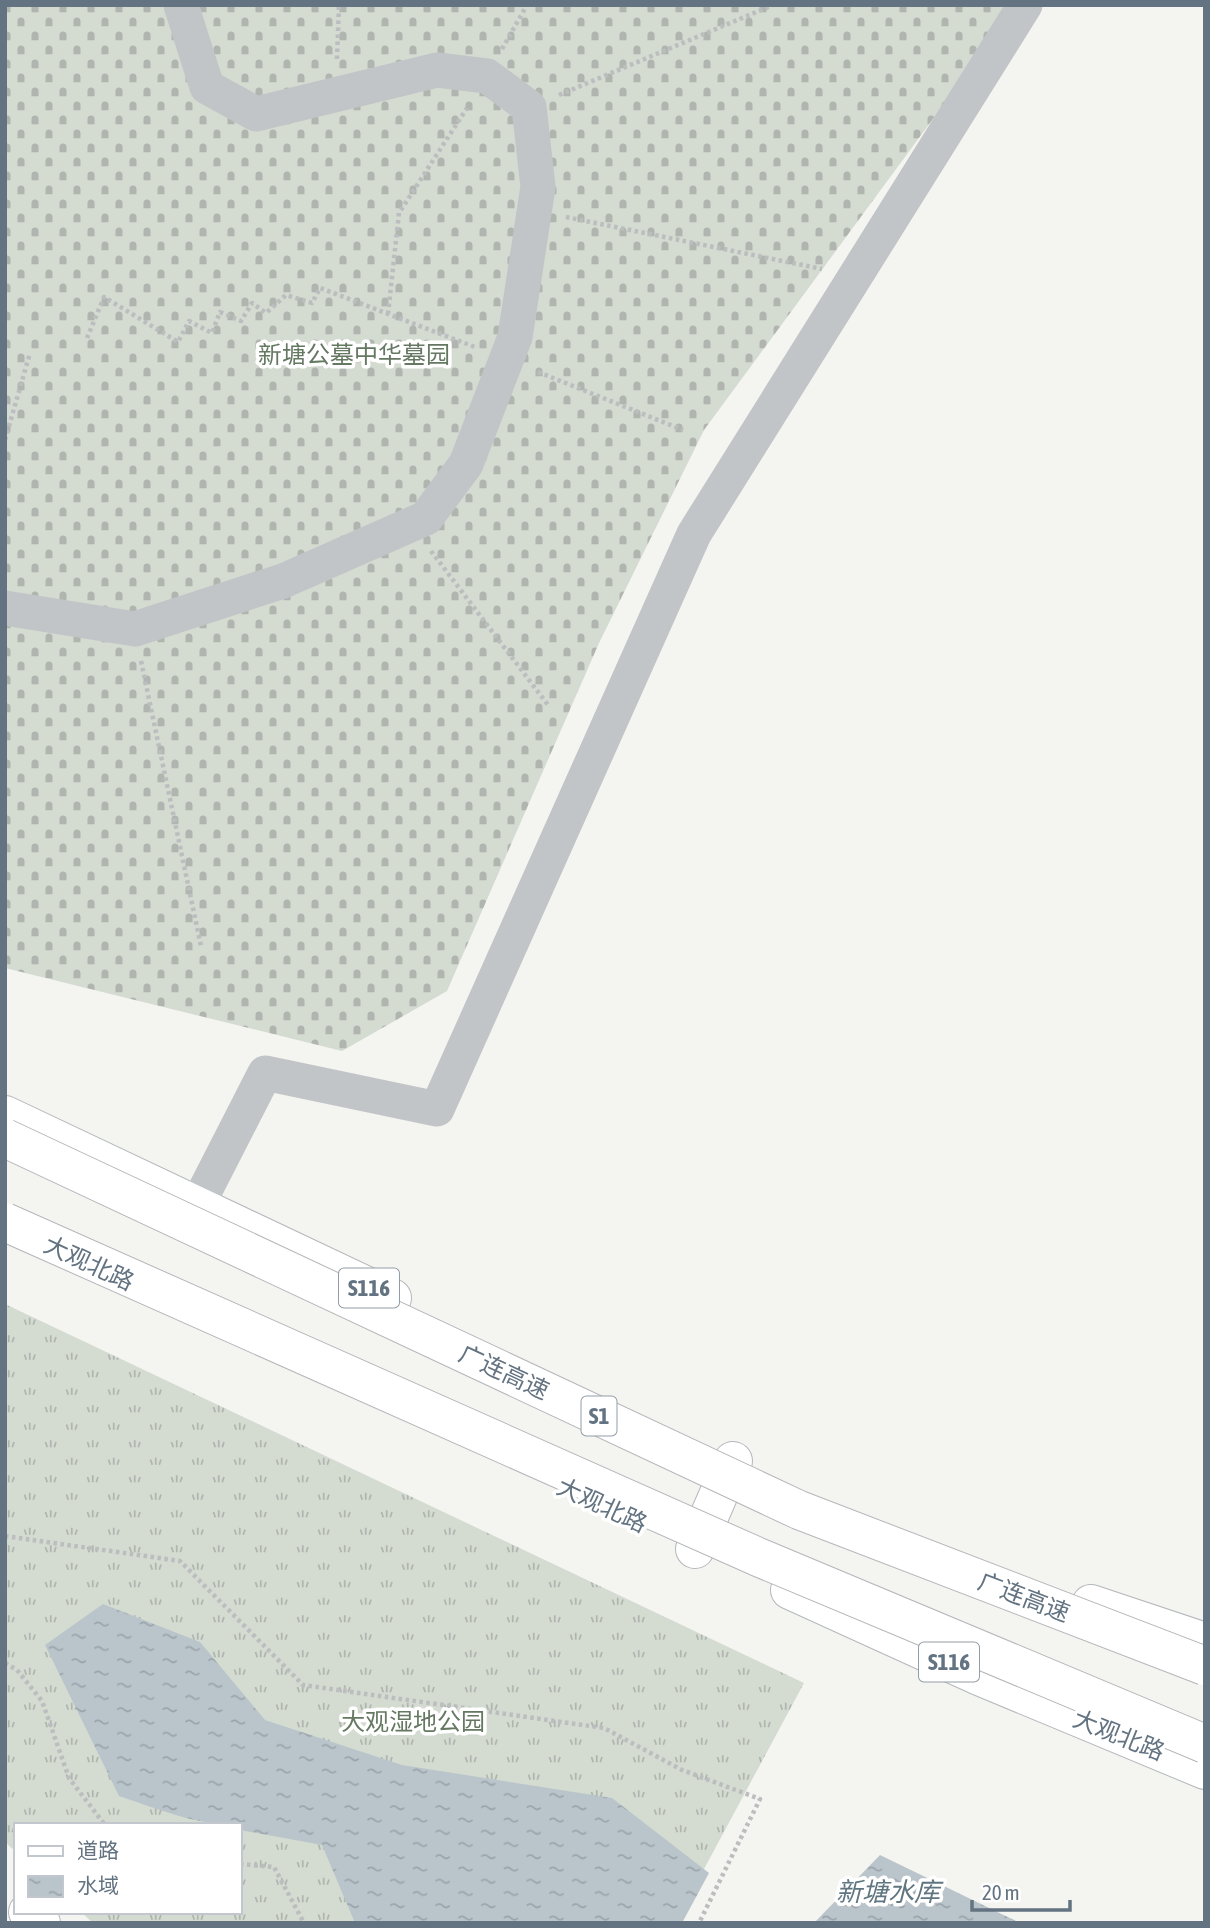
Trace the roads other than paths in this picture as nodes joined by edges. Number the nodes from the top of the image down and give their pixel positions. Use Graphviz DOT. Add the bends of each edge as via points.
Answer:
graph roads {
  1 [pos="181,5"];
  2 [pos="1025,5"];
  3 [pos="5,608"];
  4 [pos="5,1115"];
  5 [pos="5,1138"];
  6 [pos="197,1206"];
  7 [pos="5,1223"];
  8 [pos="733,1461"];
  9 [pos="695,1549"];
  10 [pos="1205,1642"];
  11 [pos="1205,1666"];
  12 [pos="1205,1744"];
  13 [pos="1205,1770"];
  1 -- 3 [label="street" via="207,87 256,114 437,70 487,76 529,107 538,187 515,337 466,464 426,518 283,581 135,629"];
  2 -- 6 [label="street" via="694,534 437,1109 265,1073"];
  4 -- 6 [label="main road, S116"];
  5 -- 11 [label="main road, 广连高速 / S1, bridge" via="799,1510"];
  6 -- 8 [label="main road, S116"];
  7 -- 9 [label="main road, 大观北路 / S116"];
  7 -- 12 [label="main road, bridge" via="758,1557"];
  8 -- 9 [label="main road"];
  8 -- 10 [label="main road, S116" via="813,1501 936,1552"];
  9 -- 13 [label="main road, 大观北路 / S116" via="979,1676"];
}
